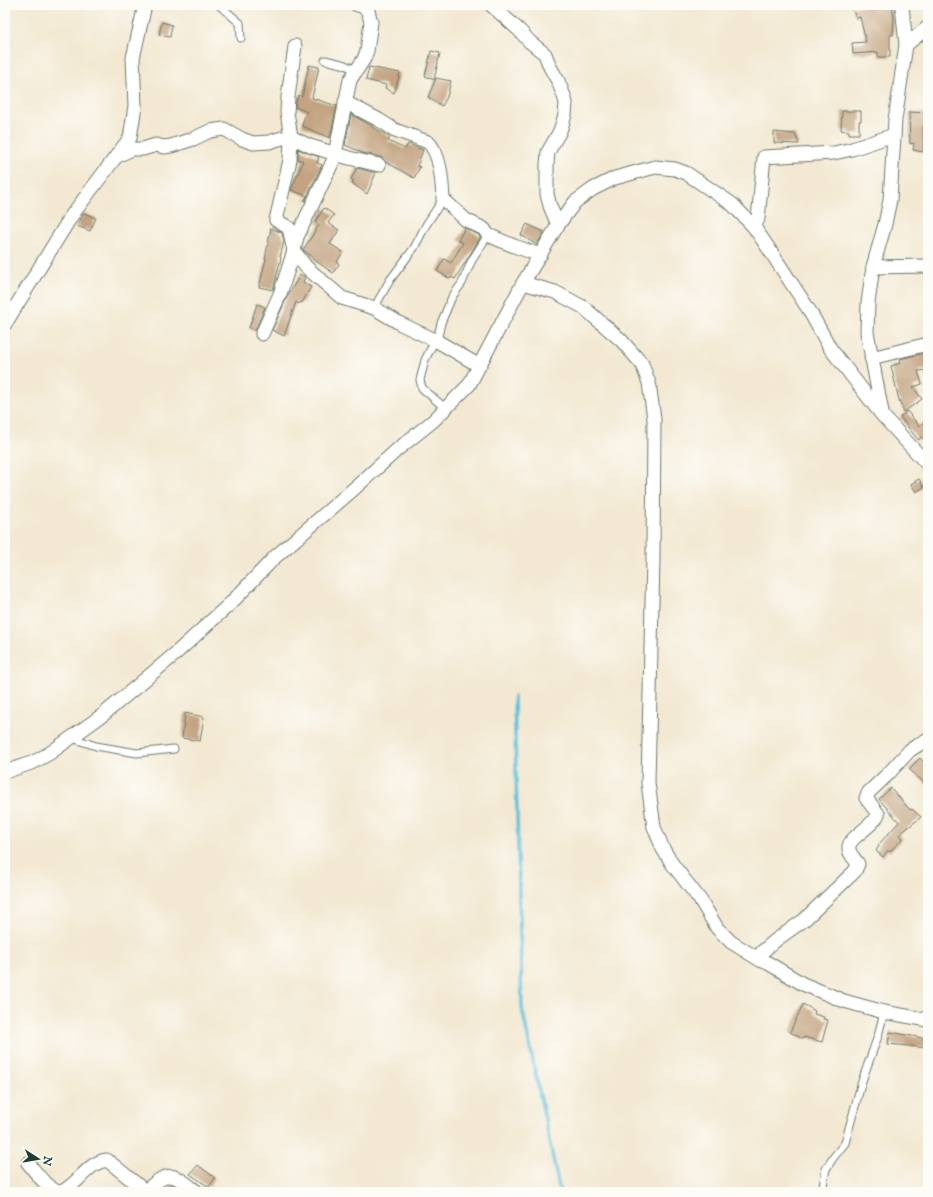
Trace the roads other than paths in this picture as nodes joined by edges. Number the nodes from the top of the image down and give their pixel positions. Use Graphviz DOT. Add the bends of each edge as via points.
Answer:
graph roads {
  1 [pos="145,5"];
  2 [pos="219,5"];
  3 [pos="357,5"];
  4 [pos="491,5"];
  5 [pos="902,5"];
  6 [pos="928,27"];
  7 [pos="241,38"];
  8 [pos="906,45"];
  9 [pos="294,46"];
  10 [pos="325,60"];
  11 [pos="357,70"];
  12 [pos="345,102"];
  13 [pos="894,135"];
  14 [pos="291,137"];
  15 [pos="335,153"];
  16 [pos="117,156"];
  17 [pos="379,165"];
  18 [pos="443,199"];
  19 [pos="558,225"];
  20 [pos="754,227"];
  21 [pos="488,235"];
  22 [pos="294,251"];
  23 [pos="540,255"];
  24 [pos="928,266"];
  25 [pos="873,267"];
  26 [pos="523,283"];
  27 [pos="374,308"];
  28 [pos="5,324"];
  29 [pos="262,334"];
  30 [pos="437,340"];
  31 [pos="928,344"];
  32 [pos="871,358"];
  33 [pos="478,365"];
  34 [pos="445,408"];
  35 [pos="882,415"];
  36 [pos="928,465"];
  37 [pos="72,738"];
  38 [pos="928,738"];
  39 [pos="174,749"];
  40 [pos="5,772"];
  41 [pos="760,960"];
  42 [pos="884,1012"];
  43 [pos="928,1020"];
  44 [pos="28,1163"];
  45 [pos="197,1192"];
  46 [pos="822,1192"];
  1 -- 16 [label="street" via="133,58 135,106 130,138"];
  2 -- 7 [label="lane" via="240,23"];
  3 -- 11 [label="street" via="368,11 371,22 367,51"];
  4 -- 19 [label="street" via="545,54 564,96 565,115 560,131 548,152 547,165 547,194"];
  5 -- 8 [label="street"];
  6 -- 8 [label="street"];
  8 -- 13 [label="street"];
  9 -- 14 [label="street" via="287,112"];
  10 -- 11 [label="lane"];
  11 -- 12 [label="street" via="350,80"];
  12 -- 15 [label="street"];
  12 -- 18 [label="street" via="395,130 432,145 440,167"];
  13 -- 20 [label="street" via="834,153 764,157 758,220"];
  13 -- 25 [label="street" via="890,200"];
  14 -- 15 [label="street"];
  14 -- 16 [label="street" via="253,143 228,131 217,129 171,146 156,145 132,149"];
  14 -- 22 [label="street" via="290,160 276,220 289,228"];
  15 -- 17 [label="street"];
  15 -- 22 [label="street" via="297,237"];
  16 -- 28 [label="street" via="72,215"];
  18 -- 21 [label="street" via="466,220 484,229"];
  18 -- 27 [label="lane"];
  19 -- 20 [label="street" via="575,202 593,189 615,178 655,167 686,173 732,204"];
  19 -- 23 [label="street"];
  20 -- 35 [label="street" via="809,310 830,348"];
  21 -- 23 [label="street"];
  21 -- 30 [label="lane" via="452,297"];
  22 -- 27 [label="street" via="306,267 342,298"];
  22 -- 29 [label="street" via="280,294"];
  23 -- 26 [label="street"];
  24 -- 25 [label="street"];
  25 -- 32 [label="street" via="867,332"];
  26 -- 33 [label="street"];
  26 -- 41 [label="street" via="555,292 583,307 622,340 642,364 650,383 654,419 648,784 654,827 663,850 701,901 717,928 731,942"];
  27 -- 30 [label="street" via="401,324"];
  30 -- 33 [label="street"];
  30 -- 34 [label="lane" via="432,344 425,360 420,380 422,388"];
  31 -- 32 [label="street"];
  32 -- 35 [label="street"];
  33 -- 34 [label="street" via="468,385"];
  34 -- 37 [label="street" via="274,557 232,602 175,654"];
  35 -- 36 [label="street"];
  37 -- 39 [label="lane" via="96,746 137,753"];
  37 -- 40 [label="street" via="34,762"];
  38 -- 41 [label="street" via="910,750 869,792 866,798 878,814 849,845 858,864 856,871 804,920 762,952"];
  41 -- 42 [label="street" via="802,984 844,1001"];
  42 -- 43 [label="street"];
  42 -- 46 [label="lane" via="845,1143 826,1169"];
  44 -- 45 [label="street" via="55,1191 66,1190 93,1165 101,1160 107,1160 144,1190 162,1178 172,1175"];
}
